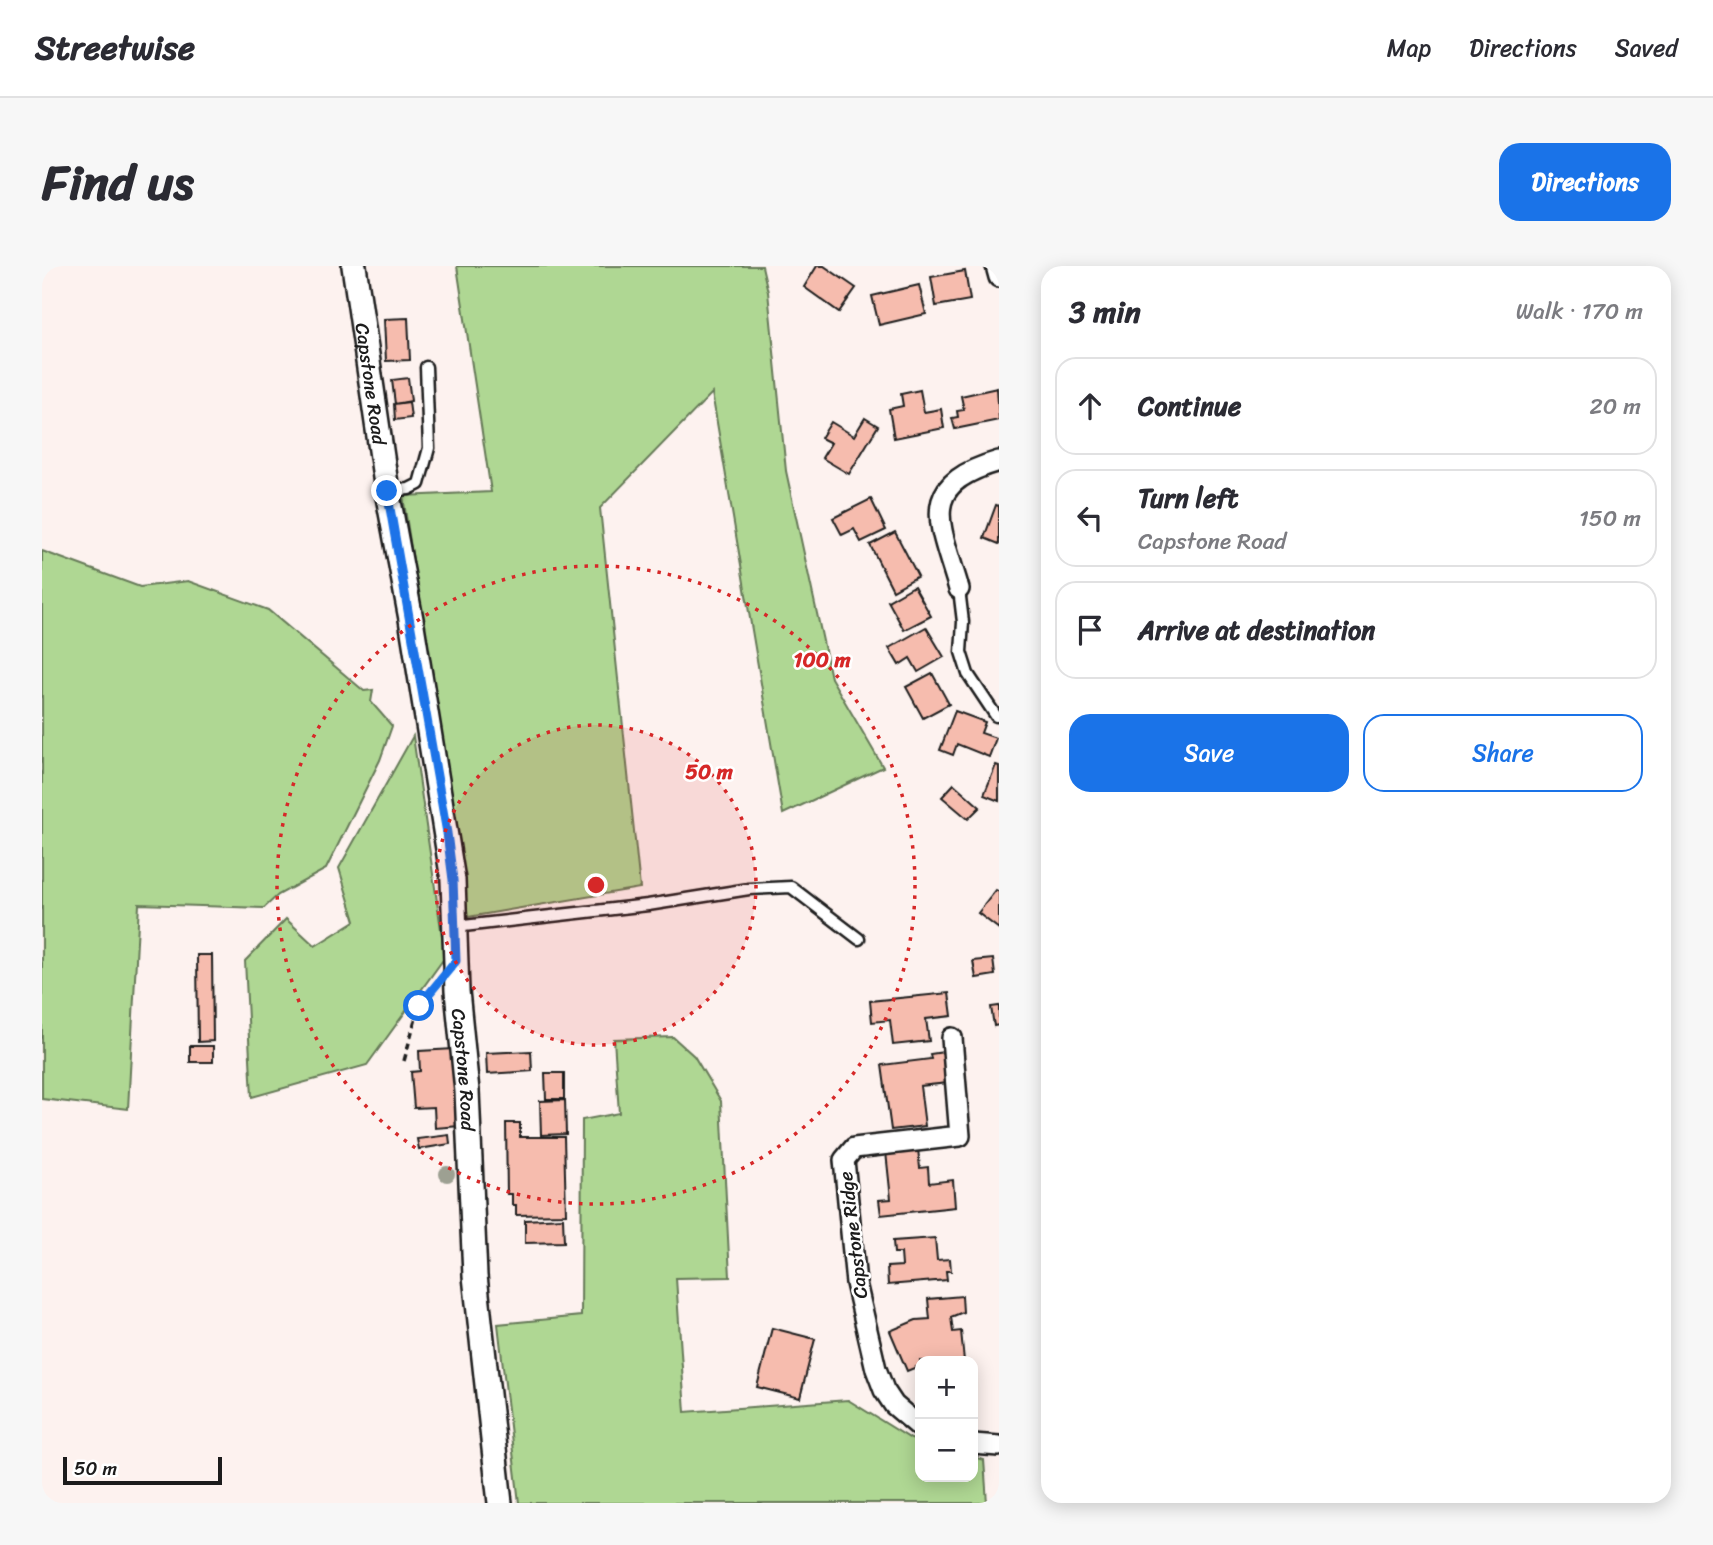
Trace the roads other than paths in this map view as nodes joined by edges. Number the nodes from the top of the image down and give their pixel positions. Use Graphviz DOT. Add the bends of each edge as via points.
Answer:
graph roads {
  1 [pos="354,266"];
  2 [pos="996,266"];
  3 [pos="999,277"];
  4 [pos="426,367"];
  5 [pos="999,461"];
  6 [pos="387,491"];
  7 [pos="959,589"];
  8 [pos="996,716"];
  9 [pos="454,927"];
  10 [pos="859,939"];
  11 [pos="952,1038"];
  12 [pos="915,1423"];
  13 [pos="978,1444"];
  14 [pos="999,1446"];
  15 [pos="500,1503"];
  1 -- 6 [label="street, Capstone Road"];
  2 -- 3 [label="street"];
  4 -- 6 [label="lane" via="429,447 419,484"];
  5 -- 7 [label="street" via="955,480 941,503 942,528"];
  6 -- 9 [label="street, Capstone Road" via="447,833"];
  7 -- 8 [label="lane" via="961,652 968,674"];
  9 -- 10 [label="lane" via="791,887"];
  9 -- 15 [label="street, Capstone Road" via="477,1313"];
  11 -- 12 [label="street, Capstone Ridge" via="960,1136 854,1148 844,1160 856,1283 876,1369 894,1405"];
  13 -- 14 [label="street"];
}
